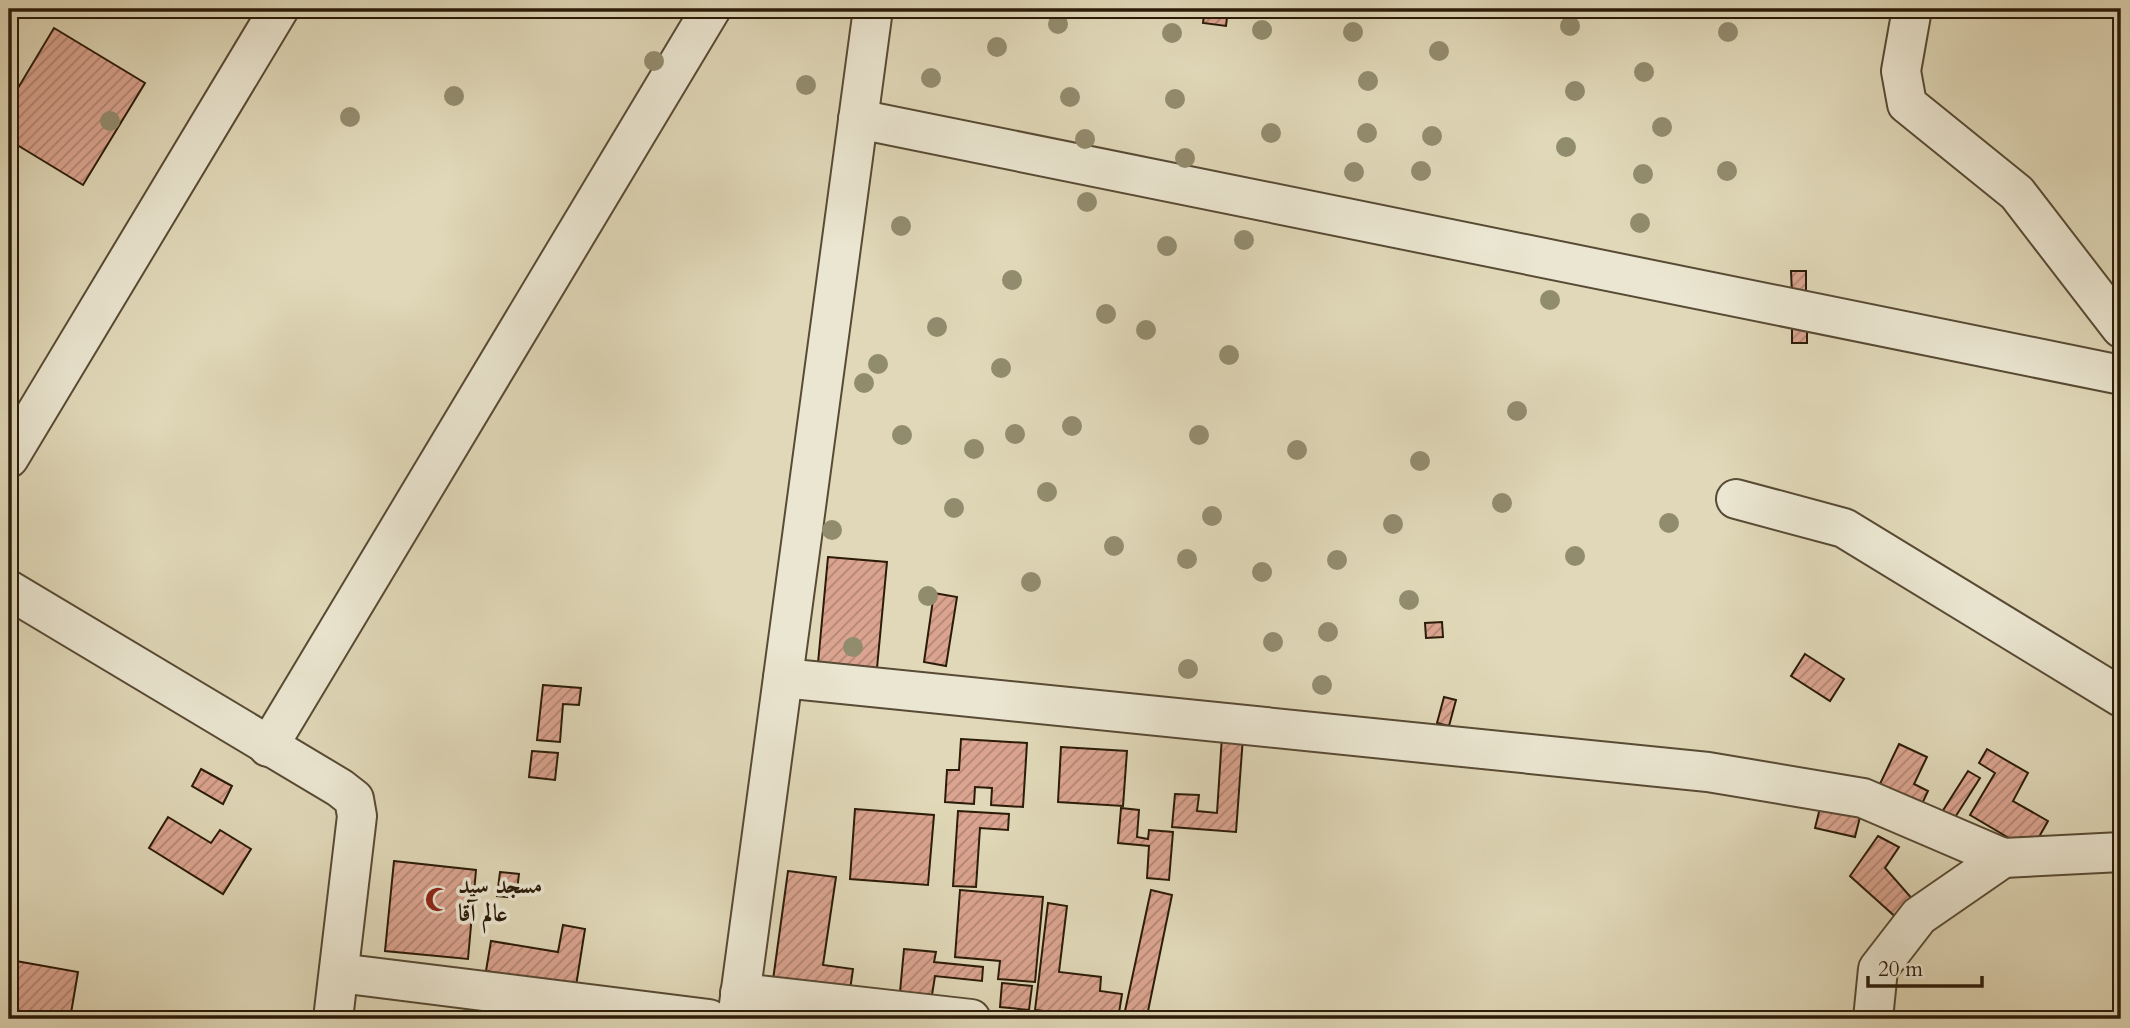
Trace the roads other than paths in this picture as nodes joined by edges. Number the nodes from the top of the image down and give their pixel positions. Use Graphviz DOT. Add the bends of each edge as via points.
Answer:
graph roads {
  1 [pos="279,9"];
  2 [pos="711,9"];
  3 [pos="873,9"];
  4 [pos="1912,9"];
  5 [pos="858,120"];
  6 [pos="2121,328"];
  7 [pos="2121,375"];
  8 [pos="9,458"];
  9 [pos="1736,499"];
  10 [pos="9,590"];
  11 [pos="783,678"];
  12 [pos="2121,697"];
  13 [pos="268,747"];
  14 [pos="2121,852"];
  15 [pos="2003,858"];
  16 [pos="339,973"];
  17 [pos="738,1006"];
  18 [pos="333,1019"];
  19 [pos="709,1019"];
  20 [pos="971,1019"];
  21 [pos="1873,1019"];
  1 -- 8 [label="street"];
  2 -- 13 [label="street"];
  3 -- 5 [label="street"];
  4 -- 6 [label="street" via="1901,71 1907,104 2017,193"];
  5 -- 7 [label="street"];
  5 -- 11 [label="street"];
  9 -- 12 [label="street" via="1844,528"];
  10 -- 13 [label="street"];
  11 -- 15 [label="street" via="1709,772 1863,798"];
  11 -- 17 [label="street"];
  13 -- 16 [label="street" via="354,799 357,816"];
  14 -- 15 [label="street"];
  15 -- 21 [label="street" via="1919,916 1878,969"];
  16 -- 18 [label="street"];
  16 -- 19 [label="street"];
  17 -- 20 [label="street"];
}
